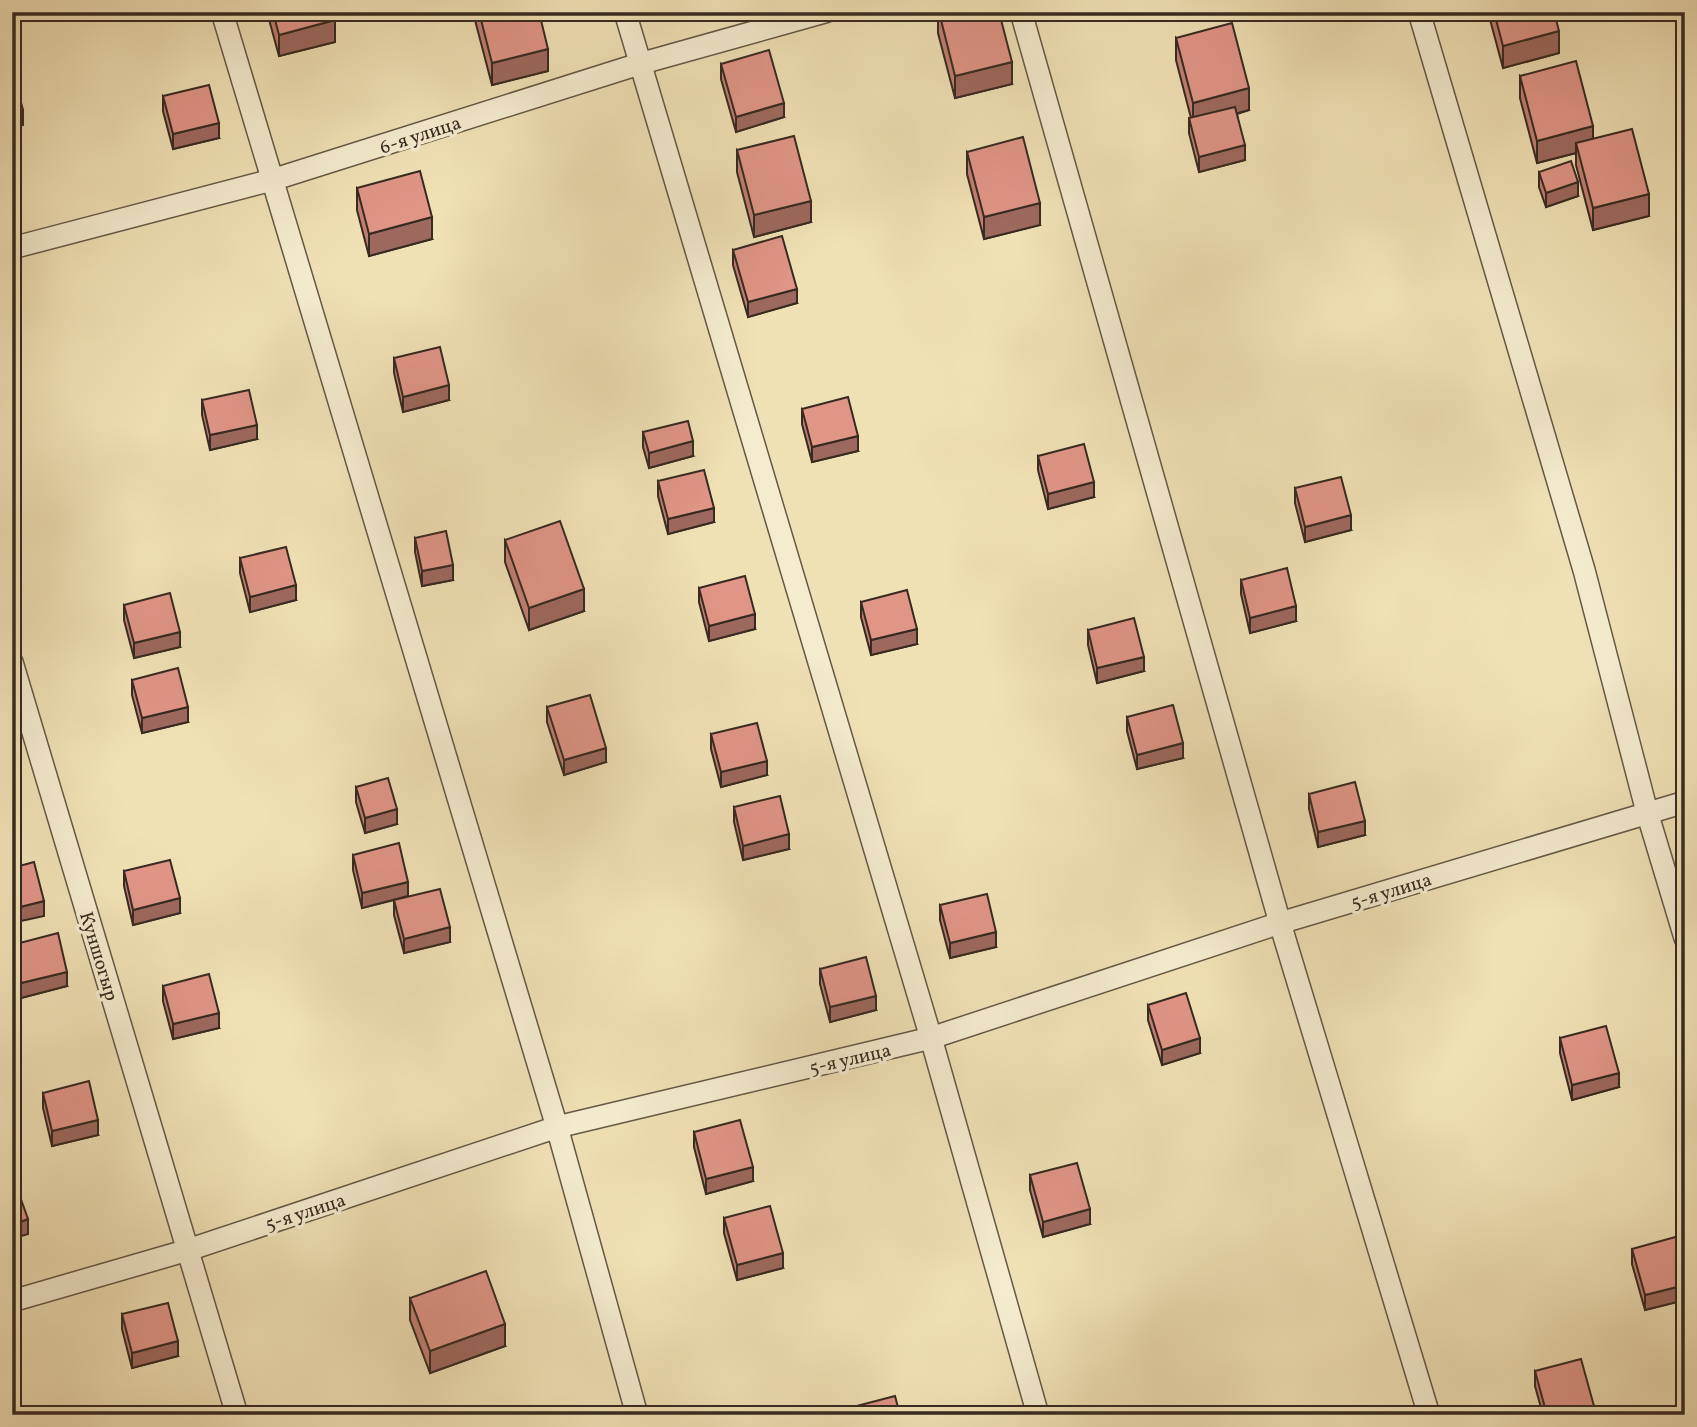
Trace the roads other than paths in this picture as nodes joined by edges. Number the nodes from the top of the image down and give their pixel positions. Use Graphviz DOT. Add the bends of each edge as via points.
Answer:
graph roads {
  1 [pos="222,12"];
  2 [pos="625,12"];
  3 [pos="825,12"];
  4 [pos="1021,12"];
  5 [pos="1419,12"];
  6 [pos="639,64"];
  7 [pos="272,180"];
  8 [pos="12,248"];
  9 [pos="12,662"];
  10 [pos="1685,802"];
  11 [pos="1647,813"];
  12 [pos="1280,923"];
  13 [pos="1685,938"];
  14 [pos="931,1038"];
  15 [pos="556,1127"];
  16 [pos="188,1250"];
  17 [pos="12,1301"];
  18 [pos="237,1415"];
  19 [pos="637,1415"];
  20 [pos="1038,1415"];
  21 [pos="1429,1415"];
  1 -- 7 [label="street"];
  2 -- 6 [label="street"];
  3 -- 6 [label="street, 6-я улица"];
  4 -- 12 [label="street"];
  5 -- 11 [label="street" via="1584,570"];
  6 -- 7 [label="street, 6-я улица"];
  6 -- 14 [label="street"];
  7 -- 8 [label="street, 6-я улица"];
  7 -- 15 [label="street"];
  9 -- 16 [label="street, Куншогыр"];
  10 -- 11 [label="street, 5-я улица"];
  11 -- 12 [label="street, 5-я улица"];
  11 -- 13 [label="street"];
  12 -- 14 [label="street, 5-я улица"];
  12 -- 21 [label="street"];
  14 -- 15 [label="street, 5-я улица"];
  14 -- 20 [label="street"];
  15 -- 16 [label="street, 5-я улица"];
  15 -- 19 [label="street"];
  16 -- 17 [label="street, 5-я улица"];
  16 -- 18 [label="street, Куншогыр"];
}
